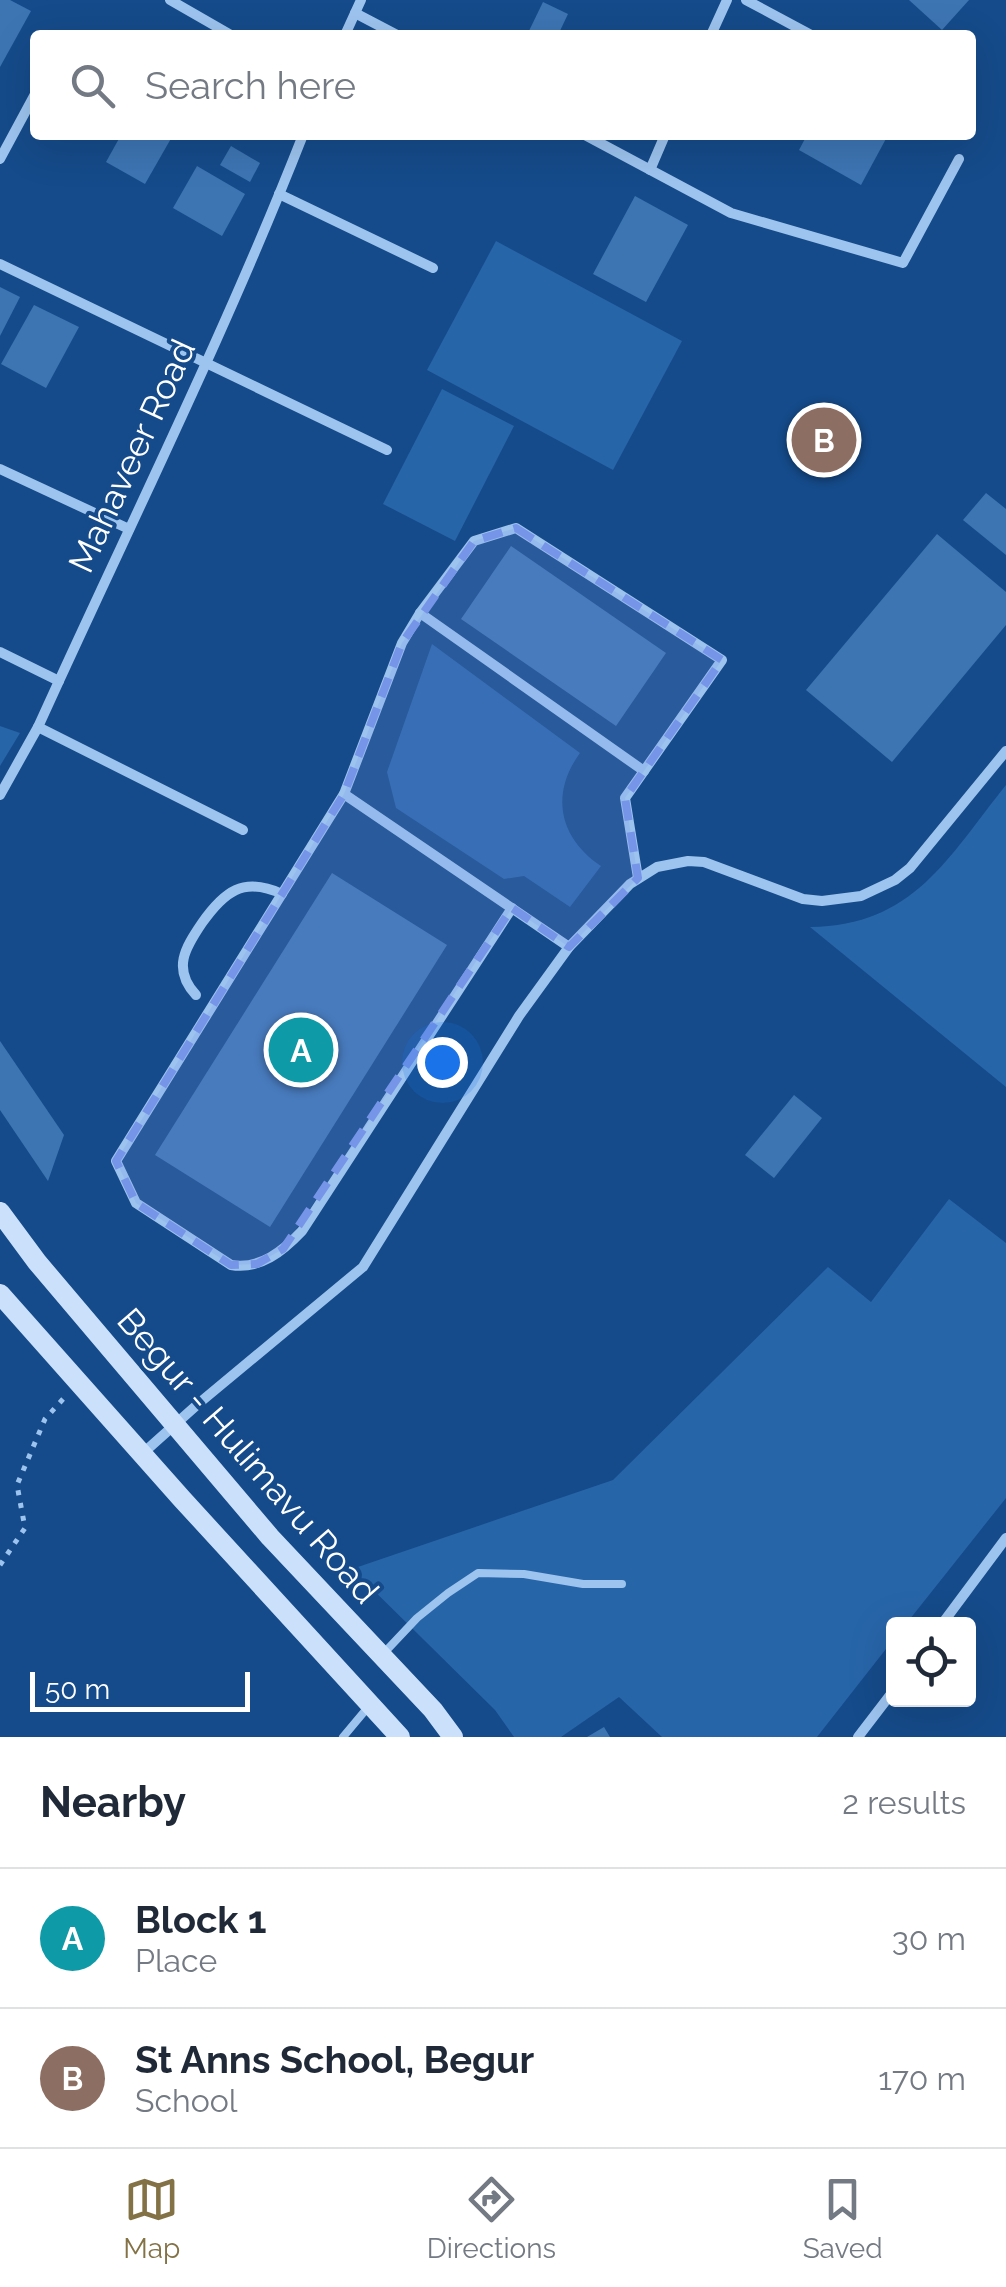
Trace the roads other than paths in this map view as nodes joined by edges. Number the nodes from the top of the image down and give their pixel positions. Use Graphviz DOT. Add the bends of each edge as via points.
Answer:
graph roads {
  1 [pos="170,0"];
  2 [pos="361,0"];
  3 [pos="727,0"];
  4 [pos="746,0"];
  5 [pos="355,13"];
  6 [pos="222,30"];
  7 [pos="347,30"];
  8 [pos="387,30"];
  9 [pos="713,30"];
  10 [pos="803,30"];
  11 [pos="30,103"];
  12 [pos="301,140"];
  13 [pos="594,140"];
  14 [pos="664,140"];
  15 [pos="0,158"];
  16 [pos="960,159"];
  17 [pos="650,170"];
  18 [pos="280,194"];
  19 [pos="0,264"];
  20 [pos="433,268"];
  21 [pos="205,362"];
  22 [pos="387,450"];
  23 [pos="0,469"];
  24 [pos="129,529"];
  25 [pos="420,613"];
  26 [pos="0,652"];
  27 [pos="59,682"];
  28 [pos="38,727"];
  29 [pos="1006,751"];
  30 [pos="644,771"];
  31 [pos="344,794"];
  32 [pos="0,795"];
  33 [pos="243,830"];
  34 [pos="638,878"];
  35 [pos="282,894"];
  36 [pos="512,908"];
  37 [pos="569,947"];
  38 [pos="196,995"];
  39 [pos="0,1212"];
  40 [pos="0,1294"];
  41 [pos="174,1426"];
  42 [pos="142,1454"];
  43 [pos="1006,1538"];
  44 [pos="622,1584"];
  45 [pos="947,1617"];
  46 [pos="382,1656"];
  47 [pos="886,1700"];
  48 [pos="371,1703"];
  49 [pos="343,1737"];
  50 [pos="400,1737"];
  51 [pos="454,1737"];
  52 [pos="858,1737"];
  1 -- 6 [label="street"];
  2 -- 5 [label="street"];
  3 -- 9 [label="street"];
  4 -- 10 [label="street"];
  5 -- 7 [label="street"];
  5 -- 8 [label="street"];
  11 -- 15 [label="street"];
  12 -- 18 [label="street, Mahaveer Road"];
  13 -- 17 [label="street"];
  14 -- 17 [label="street"];
  16 -- 17 [label="street" via="903,263 730,213"];
  18 -- 20 [label="street"];
  18 -- 21 [label="street, Mahaveer Road"];
  19 -- 21 [label="street"];
  21 -- 22 [label="street"];
  21 -- 24 [label="street, Mahaveer Road"];
  23 -- 24 [label="street"];
  24 -- 27 [label="street, Mahaveer Road"];
  25 -- 30 [label="street"];
  25 -- 30 [label="street" via="474,541 516,528 722,660"];
  25 -- 31 [label="street"];
  26 -- 27 [label="street"];
  27 -- 28 [label="street, Mahaveer Road"];
  28 -- 32 [label="street, Mahaveer Road"];
  28 -- 33 [label="street"];
  29 -- 34 [label="street" via="910,868 860,896 802,899 704,862 673,863"];
  30 -- 34 [label="street" via="625,798"];
  31 -- 35 [label="street"];
  31 -- 36 [label="street"];
  34 -- 37 [label="street"];
  35 -- 36 [label="street" via="116,1161 136,1203 240,1267 264,1261 302,1231"];
  35 -- 38 [label="street" via="250,886 217,902 185,952 186,981"];
  36 -- 37 [label="street"];
  37 -- 41 [label="street" via="363,1267"];
  39 -- 41 [label="main road, Begur - Hulimavu Road"];
  40 -- 42 [label="main road, Begur - Hulimavu Road"];
  41 -- 42 [label="street"];
  41 -- 46 [label="main road, Begur - Hulimavu Road"];
  42 -- 48 [label="main road, Begur - Hulimavu Road"];
  43 -- 45 [label="street"];
  44 -- 46 [label="lane" via="478,1573 416,1618"];
  46 -- 51 [label="main road, Begur - Hulimavu Road"];
  47 -- 52 [label="street"];
  48 -- 49 [label="lane"];
  48 -- 50 [label="main road, Begur - Hulimavu Road"];
}
